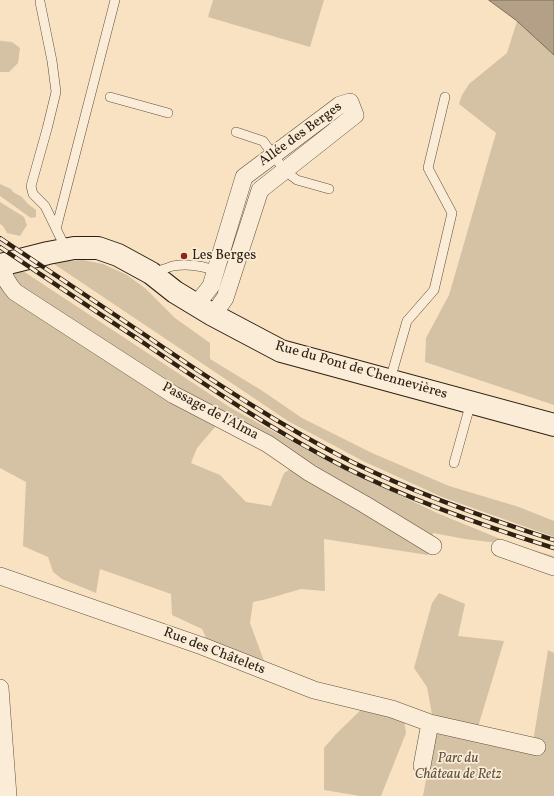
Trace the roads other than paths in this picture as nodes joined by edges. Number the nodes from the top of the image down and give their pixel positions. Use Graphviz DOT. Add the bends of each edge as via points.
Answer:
graph roads {
  1 [pos="115,0"];
  2 [pos="40,2"];
  3 [pos="110,97"];
  4 [pos="444,97"];
  5 [pos="168,113"];
  6 [pos="236,132"];
  7 [pos="273,155"];
  8 [pos="285,170"];
  9 [pos="329,189"];
  10 [pos="56,229"];
  11 [pos="66,249"];
  12 [pos="0,265"];
  13 [pos="151,273"];
  14 [pos="224,274"];
  15 [pos="204,310"];
  16 [pos="390,380"];
  17 [pos="471,402"];
  18 [pos="554,425"];
  19 [pos="454,463"];
  20 [pos="435,541"];
  21 [pos="500,548"];
  22 [pos="554,567"];
  23 [pos="0,576"];
  24 [pos="0,688"];
  25 [pos="430,723"];
  26 [pos="537,747"];
  27 [pos="422,766"];
  28 [pos="8,796"];
  1 -- 10 [label="lane"];
  2 -- 10 [label="lane" via="56,92 31,186 33,194 45,206"];
  3 -- 5 [label="lane"];
  4 -- 16 [label="lane" via="428,168 452,213 434,290 407,321"];
  6 -- 7 [label="lane" via="263,142"];
  7 -- 8 [label="lane"];
  7 -- 8 [label="street, Allée des Berges" via="340,105 350,102 355,115"];
  7 -- 14 [label="street, Allée des Berges" via="244,177"];
  8 -- 9 [label="lane" via="297,180"];
  8 -- 14 [label="street, Allée des Berges" via="260,190"];
  10 -- 11 [label="lane"];
  11 -- 12 [label="main road, Rue du Pont de Chennevières"];
  11 -- 13 [label="main road, Rue du Pont de Chennevières" via="98,248 118,255"];
  12 -- 20 [label="street, Passage de l'Alma" via="8,284 15,292 174,395 268,444 310,473"];
  13 -- 14 [label="lane" via="173,266 194,265"];
  13 -- 15 [label="main road, Rue du Pont de Chennevières"];
  14 -- 15 [label="street, Allée des Berges" via="225,298"];
  15 -- 16 [label="main road, Rue du Pont de Chennevières" via="280,351"];
  16 -- 17 [label="main road, Rue du Pont de Chennevières"];
  17 -- 18 [label="main road, Rue du Pont de Chennevières"];
  17 -- 19 [label="lane"];
  21 -- 22 [label="street"];
  23 -- 25 [label="street, Rue des Châtelets" via="202,646 314,690 392,709"];
  24 -- 28 [label="street"];
  25 -- 26 [label="street, Rue des Châtelets"];
  25 -- 27 [label="street"];
}
